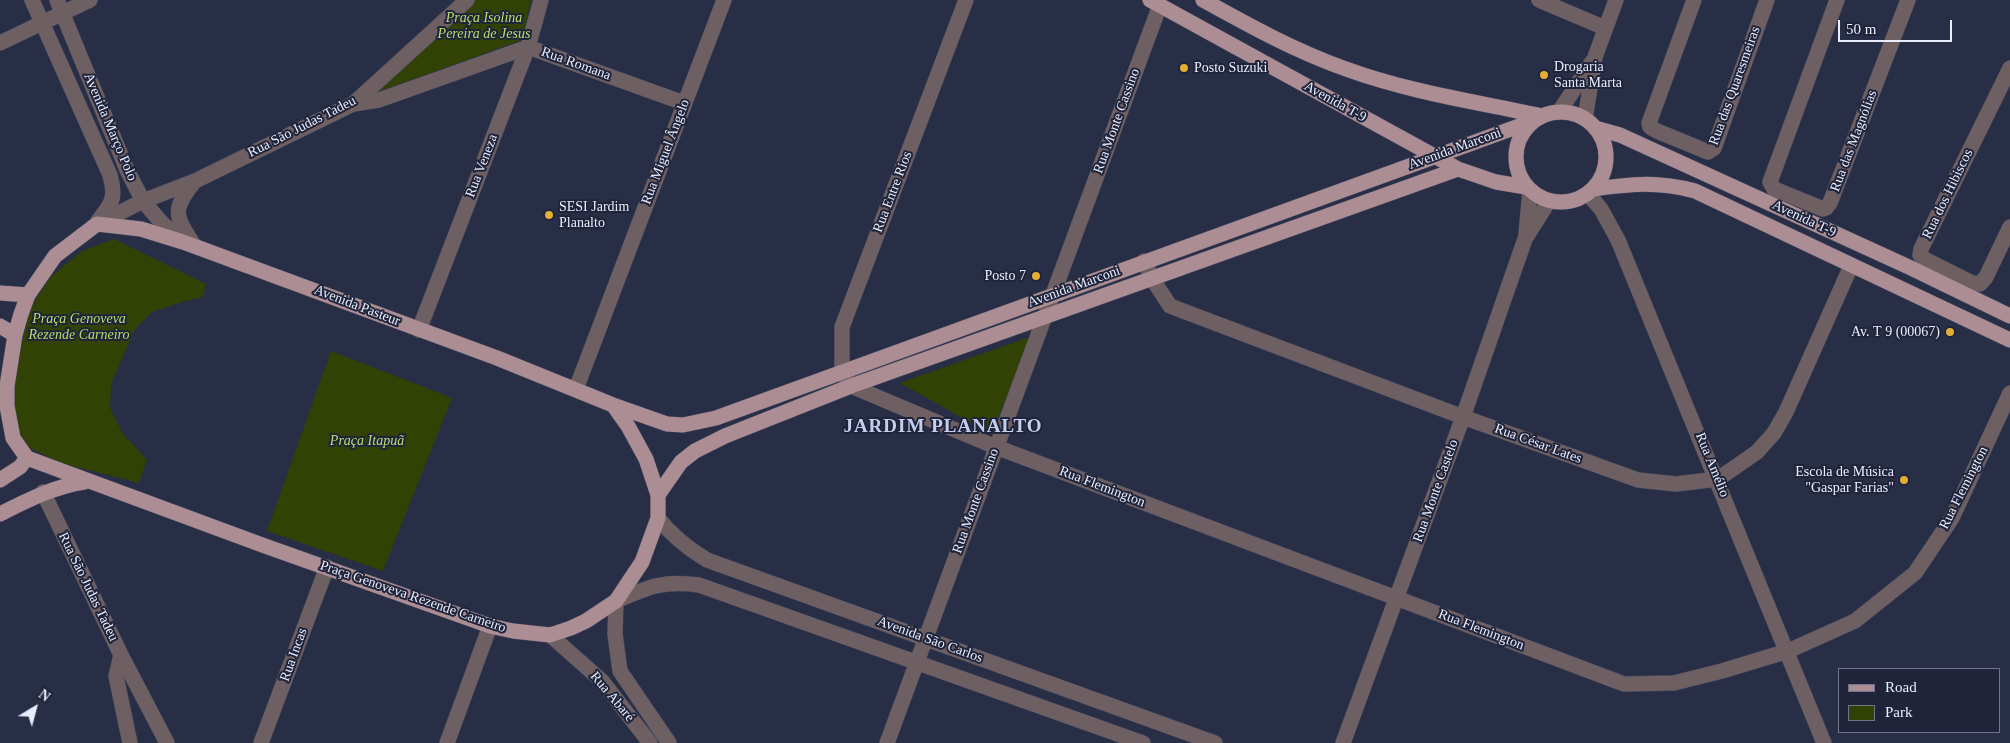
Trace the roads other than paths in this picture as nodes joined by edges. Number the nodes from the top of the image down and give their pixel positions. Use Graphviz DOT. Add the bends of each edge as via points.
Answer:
graph roads {
  1 [pos="32,0"];
  2 [pos="90,0"];
  3 [pos="467,0"];
  4 [pos="541,0"];
  5 [pos="724,0"];
  6 [pos="966,0"];
  7 [pos="1203,0"];
  8 [pos="1538,0"];
  9 [pos="1616,0"];
  10 [pos="1694,0"];
  11 [pos="1767,0"];
  12 [pos="1837,0"];
  13 [pos="1908,0"];
  14 [pos="1155,3"];
  15 [pos="59,7"];
  16 [pos="42,24"];
  17 [pos="1606,28"];
  18 [pos="0,44"];
  19 [pos="528,47"];
  20 [pos="1595,57"];
  21 [pos="2010,68"];
  22 [pos="684,103"];
  23 [pos="353,104"];
  24 [pos="1559,112"];
  25 [pos="1538,118"];
  26 [pos="1590,124"];
  27 [pos="1435,157"];
  28 [pos="1458,169"];
  29 [pos="195,181"];
  30 [pos="1528,189"];
  31 [pos="1591,192"];
  32 [pos="143,201"];
  33 [pos="1549,202"];
  34 [pos="96,224"];
  35 [pos="2010,228"];
  36 [pos="1526,239"];
  37 [pos="189,244"];
  38 [pos="1144,261"];
  39 [pos="1851,266"];
  40 [pos="1153,280"];
  41 [pos="0,293"];
  42 [pos="28,295"];
  43 [pos="1053,295"];
  44 [pos="2010,316"];
  45 [pos="1044,318"];
  46 [pos="0,326"];
  47 [pos="419,330"];
  48 [pos="15,335"];
  49 [pos="2010,340"];
  50 [pos="842,372"];
  51 [pos="851,386"];
  52 [pos="576,389"];
  53 [pos="2010,393"];
  54 [pos="613,405"];
  55 [pos="1463,417"];
  56 [pos="716,418"];
  57 [pos="724,436"];
  58 [pos="996,447"];
  59 [pos="27,458"];
  60 [pos="1718,479"];
  61 [pos="0,480"];
  62 [pos="87,481"];
  63 [pos="43,492"];
  64 [pos="658,495"];
  65 [pos="0,514"];
  66 [pos="658,518"];
  67 [pos="707,560"];
  68 [pos="327,567"];
  69 [pos="699,585"];
  70 [pos="1396,598"];
  71 [pos="616,601"];
  72 [pos="490,626"];
  73 [pos="550,634"];
  74 [pos="925,639"];
  75 [pos="1788,651"];
  76 [pos="121,655"];
  77 [pos="916,663"];
  78 [pos="620,671"];
  79 [pos="602,681"];
  80 [pos="130,743"];
  81 [pos="167,743"];
  82 [pos="261,743"];
  83 [pos="447,743"];
  84 [pos="650,743"];
  85 [pos="669,743"];
  86 [pos="887,743"];
  87 [pos="1143,743"];
  88 [pos="1215,743"];
  89 [pos="1343,743"];
  90 [pos="1824,743"];
  1 -- 16 [label="street, Avenida Março Polo"];
  2 -- 15 [label="street"];
  3 -- 23 [label="street, Rua São Judas Tadeu"];
  4 -- 19 [label="street, Rua Veneza"];
  5 -- 22 [label="street, Rua Miguel Ângelo"];
  6 -- 50 [label="street, Rua Entre Rios" via="842,327"];
  7 -- 25 [label="main road" via="1272,39 1348,70"];
  8 -- 17 [label="street"];
  9 -- 17 [label="street"];
  10 -- 11 [label="street, Rua das Quaresmeiras" via="1649,123 1656,131 1708,152 1714,148"];
  12 -- 13 [label="street, Rua das Magnólias" via="1770,182 1774,188 1823,209 1830,203"];
  14 -- 27 [label="main road, Avenida T-9"];
  14 -- 43 [label="street, Rua Monte Cassino"];
  15 -- 16 [label="street"];
  15 -- 32 [label="street, Avenida Março Polo"];
  16 -- 18 [label="street"];
  16 -- 34 [label="street, Avenida Março Polo" via="110,175 114,193 112,204"];
  17 -- 20 [label="street"];
  19 -- 22 [label="street, Rua Romana"];
  19 -- 23 [label="street, Rua Romana" via="379,100"];
  19 -- 47 [label="street, Rua Veneza"];
  20 -- 24 [label="street"];
  20 -- 26 [label="street"];
  21 -- 35 [label="street, Rua dos Hibiscos" via="1920,255 1972,284 1980,284"];
  22 -- 52 [label="street, Rua Miguel Ângelo"];
  23 -- 29 [label="street, Rua São Judas Tadeu"];
  24 -- 25 [label="main road"];
  24 -- 26 [label="main road" via="1577,115"];
  25 -- 27 [label="main road, Avenida Marconi"];
  25 -- 30 [label="main road" via="1524,130 1515,152 1520,177"];
  26 -- 31 [label="main road" via="1603,143 1606,160 1604,171"];
  26 -- 44 [label="main road, Avenida T-9" via="1629,139"];
  27 -- 28 [label="main road, Avenida T-9"];
  27 -- 38 [label="main road, Avenida Marconi"];
  28 -- 30 [label="main road, Avenida T-9"];
  28 -- 40 [label="main road, Avenida Marconi"];
  29 -- 32 [label="street, Rua São Judas Tadeu"];
  29 -- 37 [label="street" via="177,212"];
  30 -- 33 [label="main road"];
  30 -- 36 [label="street, Rua Monte Castelo"];
  31 -- 33 [label="main road" via="1569,202"];
  31 -- 39 [label="main road, Avenida T-9" via="1637,184 1674,186 1695,192"];
  31 -- 60 [label="street, Rua Amélio" via="1618,240"];
  32 -- 34 [label="street, Rua São Judas Tadeu"];
  32 -- 37 [label="street, Avenida Março Polo" via="162,223"];
  33 -- 36 [label="street, Rua Monte Castelo"];
  34 -- 37 [label="main road, Avenida Pasteur" via="141,229"];
  34 -- 42 [label="main road, Rua São Judas Tadeu" via="54,256"];
  36 -- 55 [label="street, Rua Monte Castelo"];
  37 -- 47 [label="main road, Avenida Pasteur"];
  38 -- 40 [label="street, Rua César Lates"];
  38 -- 43 [label="main road, Avenida Marconi"];
  39 -- 49 [label="main road, Avenida T-9"];
  39 -- 60 [label="street, Rua César Lates" via="1774,432 1757,452"];
  40 -- 45 [label="main road, Avenida Marconi"];
  40 -- 55 [label="street, Rua César Lates" via="1170,306"];
  41 -- 42 [label="main road"];
  42 -- 48 [label="main road, Rua São Judas Tadeu"];
  43 -- 45 [label="street, Rua Monte Cassino"];
  43 -- 50 [label="main road, Avenida Marconi"];
  45 -- 51 [label="main road, Avenida Marconi"];
  45 -- 58 [label="street, Rua Monte Cassino"];
  46 -- 48 [label="main road"];
  47 -- 52 [label="main road, Avenida Pasteur"];
  48 -- 59 [label="main road, Rua São Judas Tadeu" via="7,406 13,438"];
  50 -- 51 [label="street"];
  50 -- 56 [label="main road, Avenida Marconi"];
  51 -- 57 [label="main road, Avenida Marconi"];
  51 -- 58 [label="street, Rua Flemington"];
  52 -- 54 [label="main road, Avenida Pasteur"];
  53 -- 75 [label="street, Rua Flemington" via="1952,518 1915,573 1855,621"];
  54 -- 56 [label="main road, Avenida Marconi" via="668,424 683,425"];
  54 -- 64 [label="main road, Praça Genoveva Rezende Carneiro" via="646,459"];
  55 -- 60 [label="street, Rua César Lates" via="1638,480 1676,484"];
  55 -- 70 [label="street, Rua Monte Castelo"];
  56 -- 57 [label="main road"];
  57 -- 64 [label="main road, Avenida Marconi" via="681,462"];
  58 -- 70 [label="street, Rua Flemington"];
  58 -- 74 [label="street, Rua Monte Cassino"];
  59 -- 61 [label="main road" via="20,467"];
  59 -- 62 [label="main road"];
  60 -- 75 [label="street, Rua Amélio"];
  62 -- 63 [label="main road"];
  62 -- 68 [label="main road, Praça Genoveva Rezende Carneiro"];
  63 -- 65 [label="main road"];
  63 -- 76 [label="street, Rua São Judas Tadeu"];
  64 -- 66 [label="main road, Praça Genoveva Rezende Carneiro"];
  66 -- 67 [label="street, Avenida São Carlos" via="684,546"];
  66 -- 71 [label="main road, Praça Genoveva Rezende Carneiro" via="642,562"];
  67 -- 69 [label="street"];
  67 -- 74 [label="street, Avenida São Carlos"];
  68 -- 72 [label="main road, Praça Genoveva Rezende Carneiro"];
  68 -- 82 [label="street, Rua Incas"];
  69 -- 71 [label="street, Avenida São Carlos" via="663,583"];
  69 -- 77 [label="street, Avenida São Carlos"];
  70 -- 75 [label="street, Rua Flemington" via="1624,684 1674,683"];
  70 -- 89 [label="street, Rua Monte Castelo"];
  71 -- 73 [label="main road, Praça Genoveva Rezende Carneiro" via="586,621"];
  71 -- 78 [label="street" via="615,634"];
  72 -- 73 [label="main road, Praça Genoveva Rezende Carneiro"];
  72 -- 83 [label="street"];
  73 -- 79 [label="street, Rua Abaré"];
  74 -- 77 [label="street, Rua Monte Cassino"];
  74 -- 88 [label="street, Avenida São Carlos"];
  75 -- 90 [label="street, Rua Amélio"];
  76 -- 80 [label="street, Rua São Judas Tadeu" via="116,676"];
  76 -- 81 [label="street"];
  77 -- 86 [label="street, Rua Monte Cassino"];
  77 -- 87 [label="street, Avenida São Carlos"];
  78 -- 79 [label="street"];
  78 -- 85 [label="street"];
  79 -- 84 [label="street, Rua Abaré"];
}
